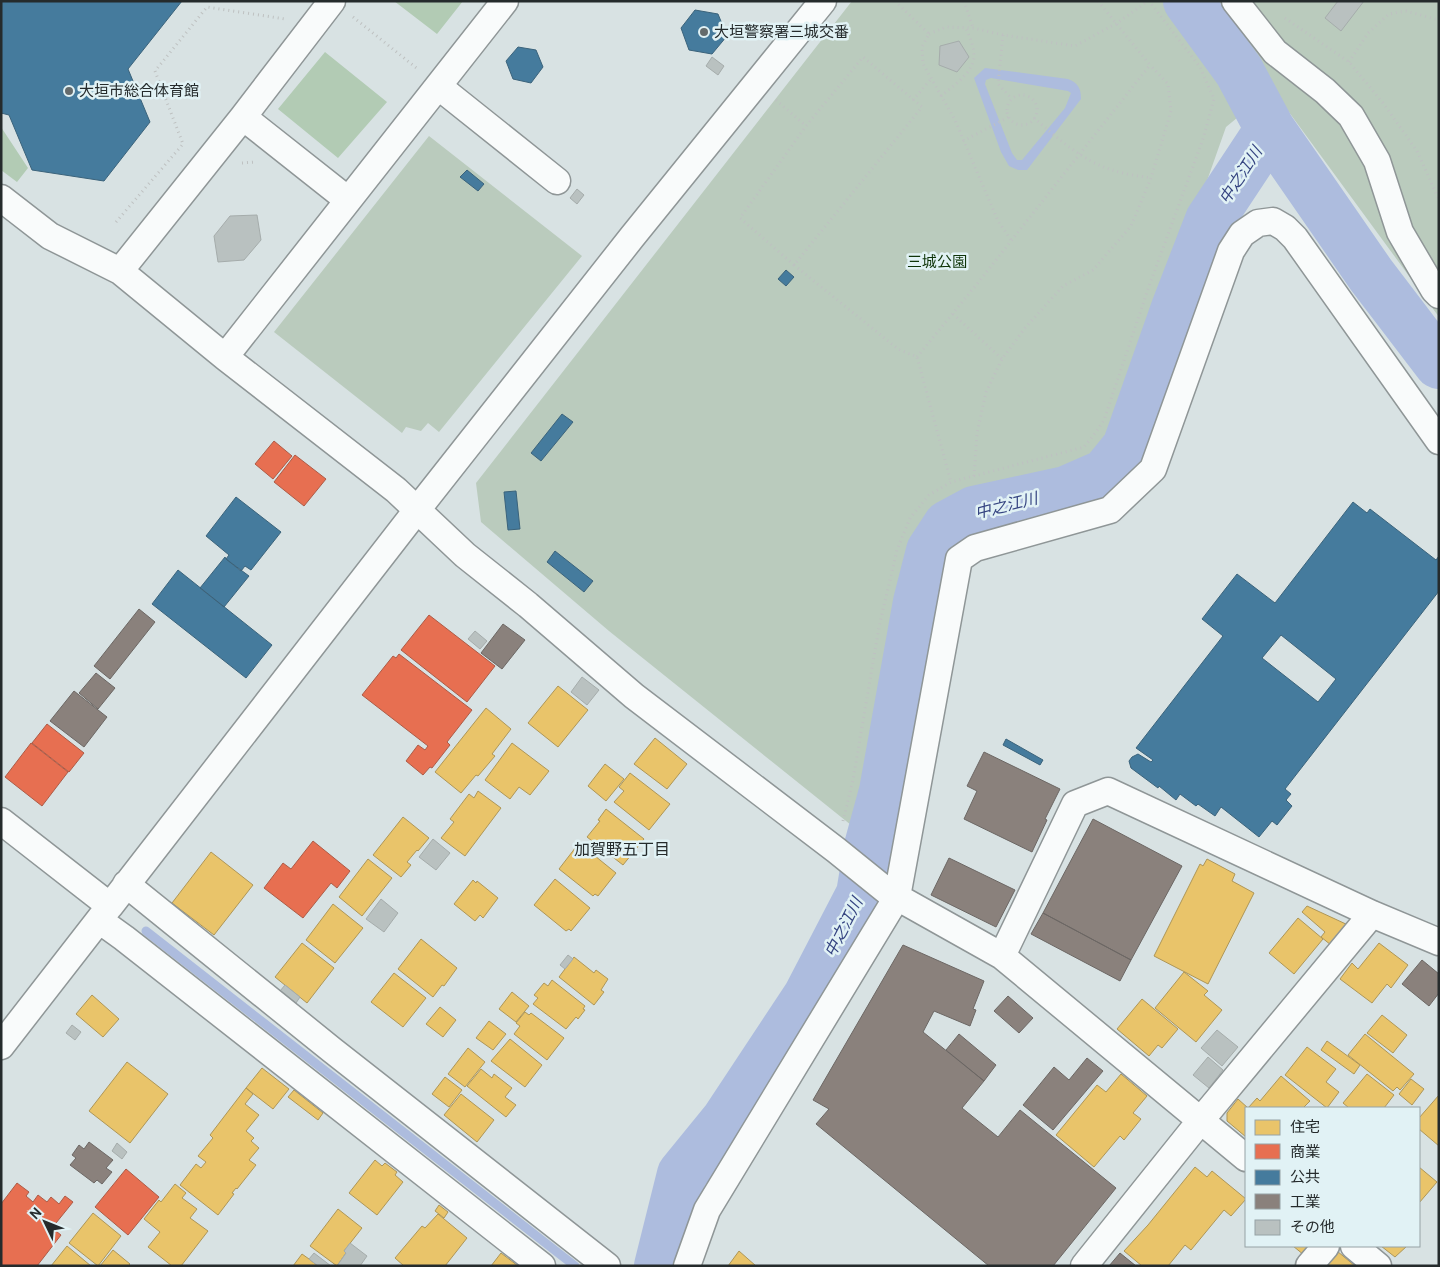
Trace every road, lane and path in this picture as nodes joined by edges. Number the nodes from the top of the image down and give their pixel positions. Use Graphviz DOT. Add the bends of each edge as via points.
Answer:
graph roads {
  1 [pos="505,1"];
  2 [pos="823,1"];
  3 [pos="895,1"];
  4 [pos="964,1"];
  5 [pos="1098,1"];
  6 [pos="1148,1"];
  7 [pos="340,7"];
  8 [pos="1242,11"];
  9 [pos="293,20"];
  10 [pos="1439,20"];
  11 [pos="1117,23"];
  12 [pos="966,28"];
  13 [pos="973,28"];
  14 [pos="929,34"];
  15 [pos="1003,35"];
  16 [pos="422,62"];
  17 [pos="1349,62"];
  18 [pos="1150,64"];
  19 [pos="418,69"];
  20 [pos="412,75"];
  21 [pos="931,79"];
  22 [pos="757,83"];
  23 [pos="438,86"];
  24 [pos="941,96"];
  25 [pos="1012,99"];
  26 [pos="913,100"];
  27 [pos="243,117"];
  28 [pos="1009,117"];
  29 [pos="1034,118"];
  30 [pos="806,126"];
  31 [pos="963,141"];
  32 [pos="1080,154"];
  33 [pos="260,161"];
  34 [pos="236,164"];
  35 [pos="1151,178"];
  36 [pos="557,181"];
  37 [pos="1,198"];
  38 [pos="348,200"];
  39 [pos="1439,200"];
  40 [pos="116,222"];
  41 [pos="1011,240"];
  42 [pos="794,265"];
  43 [pos="120,271"];
  44 [pos="1439,295"];
  45 [pos="953,314"];
  46 [pos="225,357"];
  47 [pos="917,357"];
  48 [pos="1002,359"];
  49 [pos="1439,440"];
  50 [pos="974,476"];
  51 [pos="951,482"];
  52 [pos="417,510"];
  53 [pos="1,821"];
  54 [pos="841,855"];
  55 [pos="126,884"];
  56 [pos="892,894"];
  57 [pos="104,913"];
  58 [pos="1372,914"];
  59 [pos="1439,942"];
  60 [pos="1002,956"];
  61 [pos="1,1046"];
  62 [pos="1201,1120"];
  63 [pos="1245,1157"];
  64 [pos="1325,1247"];
  65 [pos="1355,1247"];
  66 [pos="542,1266"];
  67 [pos="607,1266"];
  68 [pos="687,1266"];
  69 [pos="1084,1266"];
  70 [pos="1309,1266"];
  71 [pos="1378,1266"];
  1 -- 23 [label="street"];
  2 -- 22 [label="street"];
  3 -- 14 [label="path"];
  4 -- 13 [label="path"];
  5 -- 11 [label="path"];
  6 -- 11 [label="path"];
  6 -- 50 [label="path" via="1200,68 1214,100 1104,420 1084,446"];
  7 -- 19 [label="path"];
  7 -- 27 [label="street"];
  8 -- 17 [label="path" via="1282,16"];
  8 -- 44 [label="street" via="1275,52 1351,116 1377,161 1400,232"];
  9 -- 40 [label="path" via="207,7 155,71 183,144"];
  10 -- 17 [label="path" via="1406,11 1389,14 1368,33"];
  11 -- 15 [label="path" via="1075,46"];
  11 -- 18 [label="path"];
  12 -- 13 [label="path"];
  12 -- 14 [label="path" via="946,27"];
  12 -- 24 [label="path" via="974,56 971,68"];
  13 -- 15 [label="path"];
  14 -- 21 [label="path" via="922,47 923,64"];
  15 -- 25 [label="path" via="998,84"];
  16 -- 19 [label="path"];
  17 -- 39 [label="path" via="1417,152"];
  18 -- 32 [label="path"];
  18 -- 35 [label="path" via="1168,84 1171,111"];
  19 -- 20 [label="path"];
  19 -- 23 [label="path"];
  21 -- 24 [label="path"];
  21 -- 26 [label="path"];
  22 -- 30 [label="path"];
  22 -- 52 [label="street"];
  23 -- 36 [label="street"];
  23 -- 38 [label="street"];
  24 -- 31 [label="path"];
  25 -- 28 [label="path" via="1007,107"];
  25 -- 29 [label="path" via="1021,95 1030,97 1037,109"];
  26 -- 30 [label="path" via="862,57"];
  26 -- 42 [label="path" via="922,107"];
  27 -- 38 [label="street"];
  27 -- 43 [label="street"];
  28 -- 29 [label="path" via="1022,125"];
  28 -- 31 [label="path"];
  29 -- 32 [label="path"];
  30 -- 42 [label="path" via="740,218"];
  31 -- 41 [label="path" via="998,221"];
  32 -- 35 [label="path" via="1112,170"];
  32 -- 41 [label="path"];
  33 -- 34 [label="path"];
  35 -- 48 [label="path" via="1132,226 1093,270 1063,286"];
  37 -- 43 [label="street" via="50,236"];
  38 -- 46 [label="street"];
  41 -- 45 [label="path"];
  42 -- 47 [label="path" via="898,349"];
  43 -- 46 [label="street"];
  45 -- 47 [label="path"];
  45 -- 48 [label="path"];
  46 -- 52 [label="street" via="396,490"];
  47 -- 51 [label="path"];
  48 -- 50 [label="path" via="986,392 977,433"];
  49 -- 56 [label="street" via="1295,238 1273,221 1258,223 1242,234 1230,251 1153,469 1110,510 975,548 960,559"];
  50 -- 51 [label="path"];
  51 -- 54 [label="path" via="929,495 910,518 897,550 879,627"];
  52 -- 54 [label="street" via="465,555 528,604 634,696"];
  52 -- 55 [label="street"];
  53 -- 57 [label="street"];
  54 -- 56 [label="street"];
  55 -- 57 [label="street"];
  55 -- 67 [label="street"];
  56 -- 60 [label="street"];
  56 -- 68 [label="street" via="707,1210"];
  57 -- 61 [label="street"];
  57 -- 66 [label="street" via="124,938"];
  58 -- 59 [label="street"];
  58 -- 60 [label="street" via="1108,791 1075,804"];
  58 -- 62 [label="street"];
  60 -- 62 [label="street"];
  62 -- 63 [label="street"];
  62 -- 69 [label="street"];
  64 -- 70 [label="street"];
  65 -- 71 [label="street"];
}
